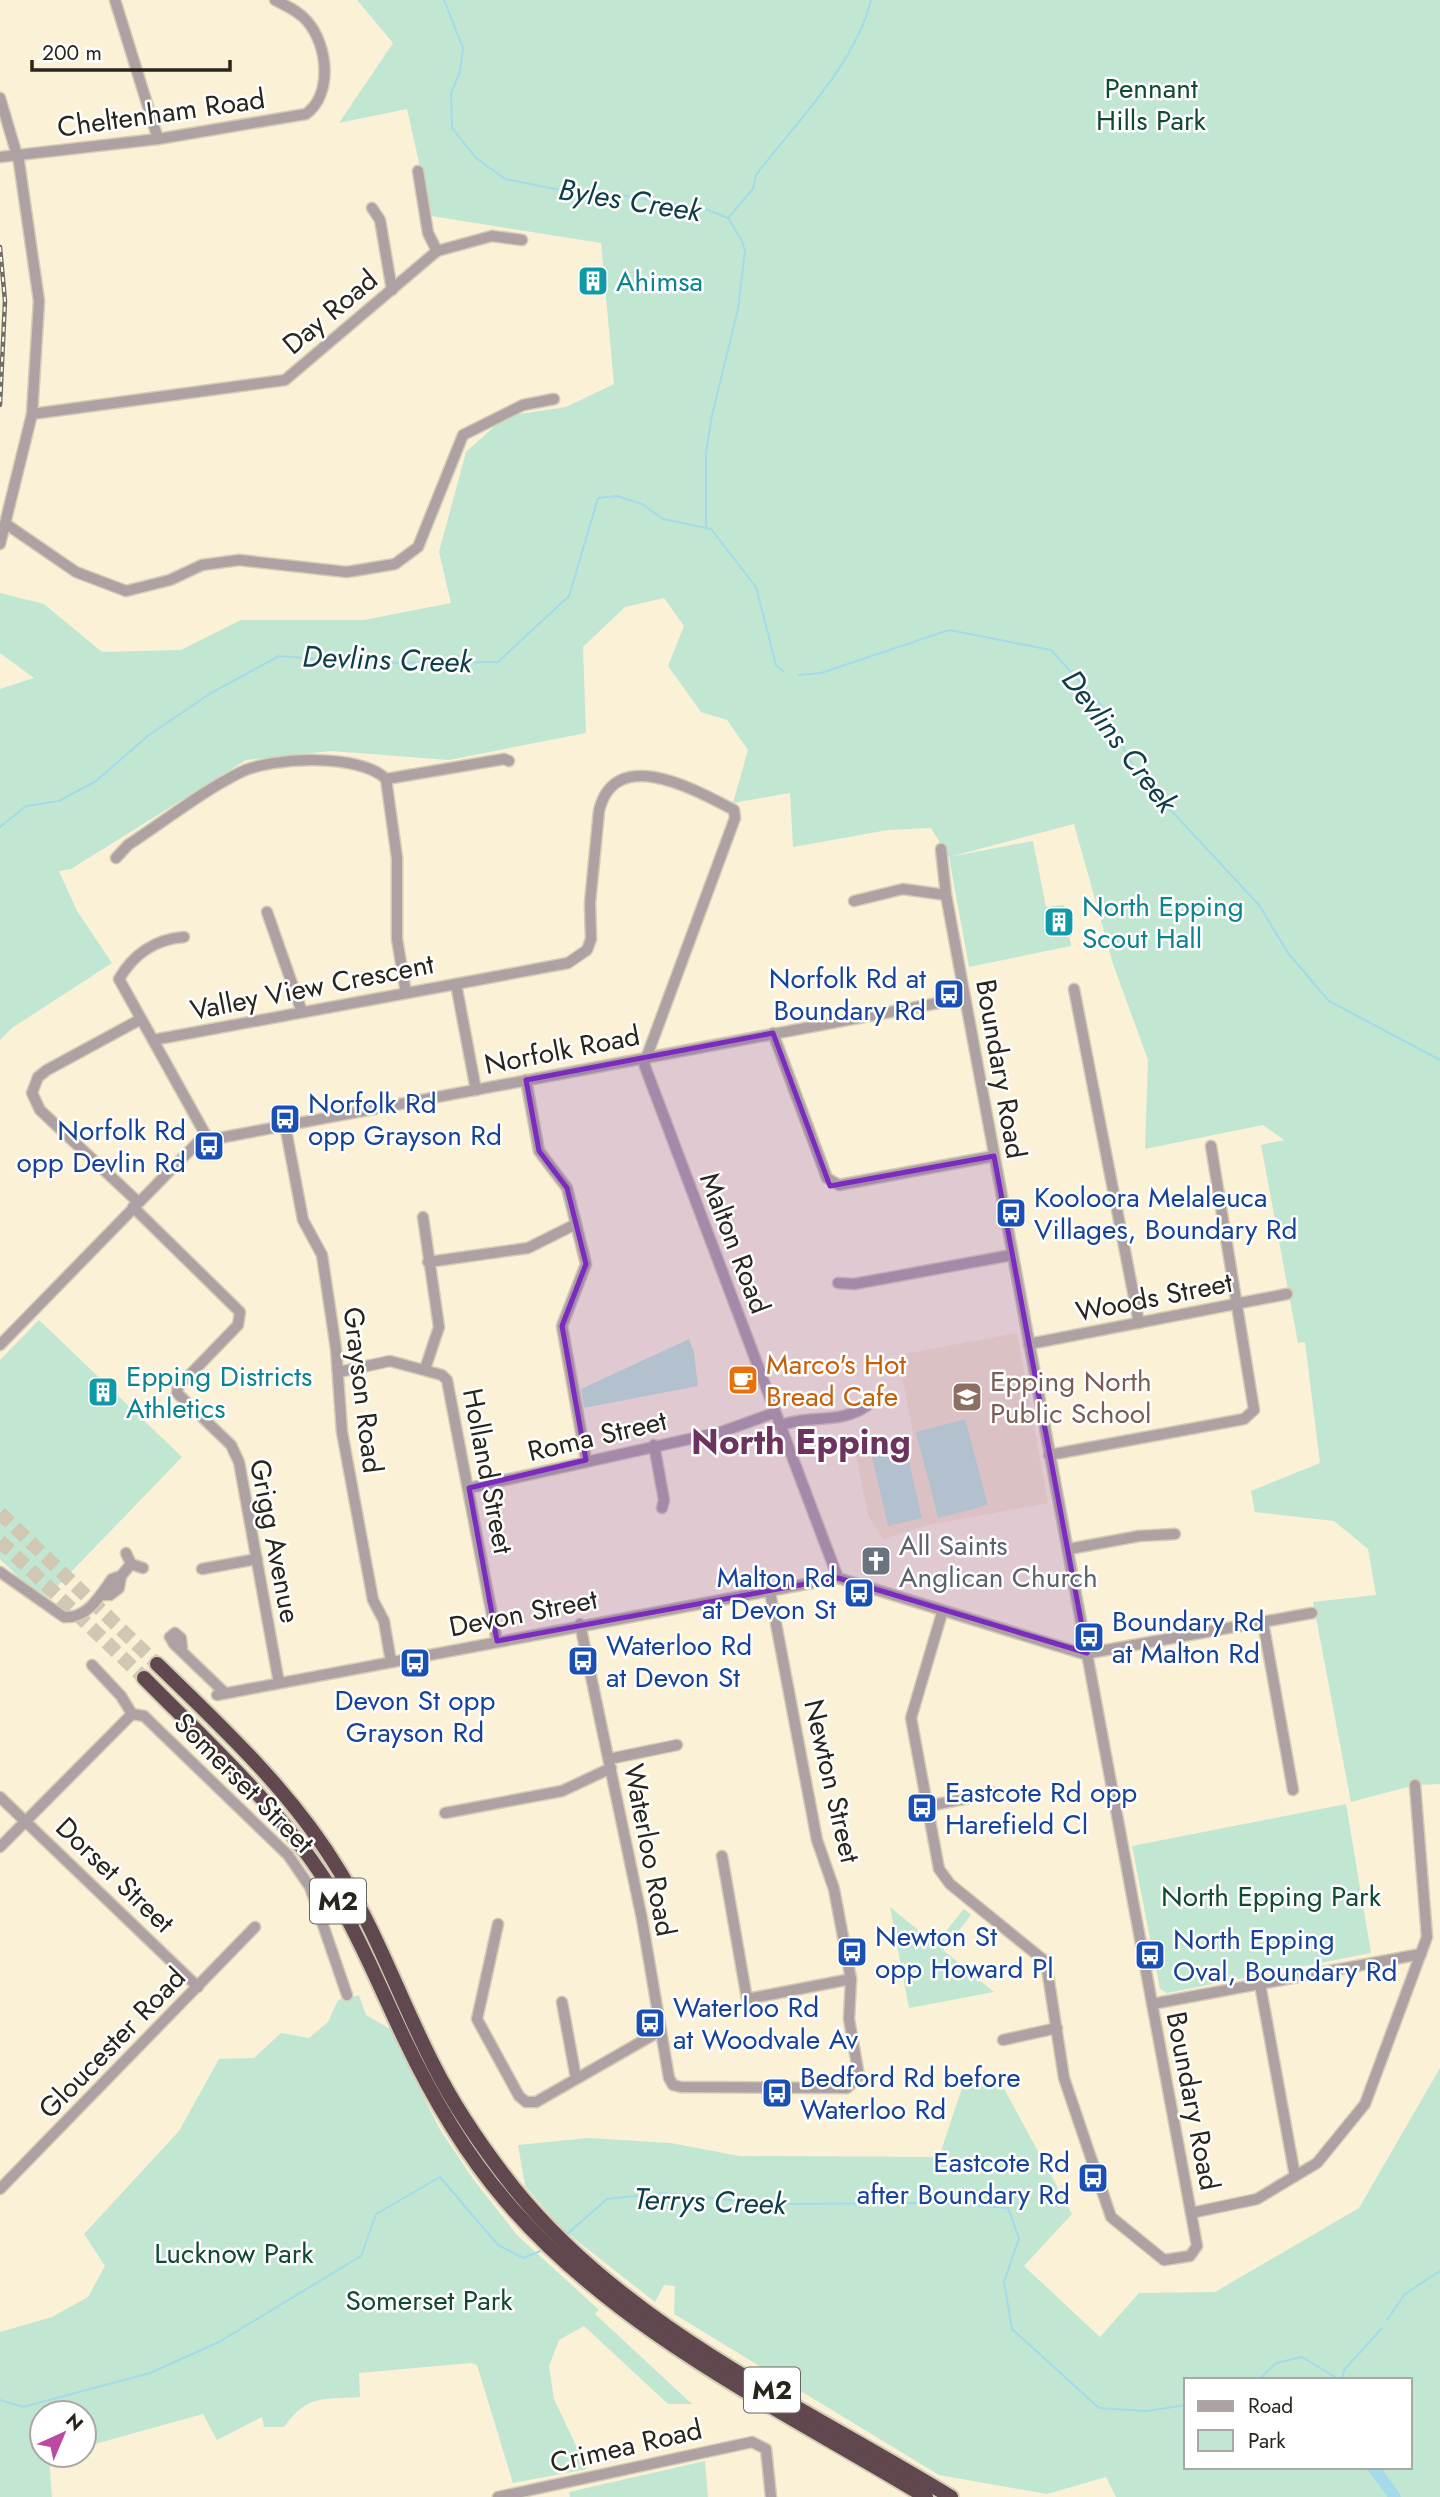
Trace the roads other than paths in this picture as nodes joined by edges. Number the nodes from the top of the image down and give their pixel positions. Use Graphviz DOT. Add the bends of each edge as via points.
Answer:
graph roads {
  1 [pos="115,0"];
  2 [pos="275,0"];
  3 [pos="0,98"];
  4 [pos="158,139"];
  5 [pos="8,156"];
  6 [pos="418,171"];
  7 [pos="372,208"];
  8 [pos="522,240"];
  9 [pos="437,251"];
  10 [pos="392,290"];
  11 [pos="554,399"];
  12 [pos="32,414"];
  13 [pos="6,524"];
  14 [pos="0,544"];
  15 [pos="509,761"];
  16 [pos="386,779"];
  17 [pos="941,849"];
  18 [pos="116,858"];
  19 [pos="946,895"];
  20 [pos="854,901"];
  21 [pos="267,912"];
  22 [pos="184,937"];
  23 [pos="456,984"];
  24 [pos="1074,989"];
  25 [pos="406,993"];
  26 [pos="965,998"];
  27 [pos="302,1012"];
  28 [pos="141,1020"];
  29 [pos="773,1033"];
  30 [pos="153,1040"];
  31 [pos="648,1057"];
  32 [pos="526,1080"];
  33 [pos="477,1090"];
  34 [pos="285,1125"];
  35 [pos="208,1139"];
  36 [pos="1211,1146"];
  37 [pos="994,1156"];
  38 [pos="135,1204"];
  39 [pos="423,1217"];
  40 [pos="576,1224"];
  41 [pos="1012,1255"];
  42 [pos="428,1262"];
  43 [pos="838,1283"];
  44 [pos="1287,1294"];
  45 [pos="1237,1304"];
  46 [pos="1139,1323"];
  47 [pos="1029,1344"];
  48 [pos="0,1345"];
  49 [pos="425,1369"];
  50 [pos="339,1372"];
  51 [pos="868,1405"];
  52 [pos="774,1413"];
  53 [pos="779,1426"];
  54 [pos="654,1445"];
  55 [pos="1049,1455"];
  56 [pos="586,1460"];
  57 [pos="469,1488"];
  58 [pos="662,1508"];
  59 [pos="1175,1534"];
  60 [pos="1069,1549"];
  61 [pos="126,1553"];
  62 [pos="257,1559"];
  63 [pos="131,1564"];
  64 [pos="143,1569"];
  65 [pos="202,1569"];
  66 [pos="0,1572"];
  67 [pos="838,1578"];
  68 [pos="770,1592"];
  69 [pos="942,1613"];
  70 [pos="1312,1613"];
  71 [pos="1262,1622"];
  72 [pos="580,1624"];
  73 [pos="497,1641"];
  74 [pos="182,1649"];
  75 [pos="1087,1653"];
  76 [pos="391,1662"];
  77 [pos="157,1664"];
  78 [pos="92,1665"];
  79 [pos="144,1678"];
  80 [pos="279,1683"];
  81 [pos="132,1714"];
  82 [pos="677,1745"];
  83 [pos="610,1763"];
  84 [pos="1415,1785"];
  85 [pos="1293,1790"];
  86 [pos="994,1793"];
  87 [pos="0,1797"];
  88 [pos="928,1806"];
  89 [pos="445,1814"];
  90 [pos="25,1821"];
  91 [pos="0,1847"];
  92 [pos="722,1856"];
  93 [pos="498,1924"];
  94 [pos="256,1927"];
  95 [pos="1421,1954"];
  96 [pos="851,1979"];
  97 [pos="1260,1984"];
  98 [pos="198,1987"];
  99 [pos="347,1995"];
  100 [pos="562,2002"];
  101 [pos="1152,2004"];
  102 [pos="1057,2028"];
  103 [pos="660,2031"];
  104 [pos="1003,2040"];
  105 [pos="576,2078"];
  106 [pos="673,2085"];
  107 [pos="483,2158"];
  108 [pos="1295,2176"];
  109 [pos="0,2189"];
  110 [pos="1191,2213"];
  111 [pos="595,2279"];
  112 [pos="498,2497"];
  113 [pos="771,2497"];
  114 [pos="926,2497"];
  115 [pos="951,2497"];
  1 -- 4 [label="street"];
  2 -- 4 [label="street, Cheltenham Road" via="299,13 315,34 326,80 309,113"];
  3 -- 5 [label="street"];
  4 -- 5 [label="street, Cheltenham Road"];
  5 -- 12 [label="street" via="39,301"];
  6 -- 9 [label="street" via="428,233"];
  7 -- 10 [label="street" via="380,220"];
  8 -- 9 [label="street, Day Road" via="492,236"];
  9 -- 10 [label="street, Day Road"];
  10 -- 12 [label="street, Day Road" via="285,380"];
  11 -- 13 [label="street" via="523,405 463,435 418,547 395,564 346,572 239,560 202,565 170,580 126,591 76,572"];
  12 -- 13 [label="street"];
  13 -- 14 [label="street"];
  15 -- 16 [label="street"];
  16 -- 18 [label="street" via="369,766 348,761 253,767 128,845"];
  16 -- 25 [label="street" via="397,858 397,939"];
  17 -- 19 [label="street, Boundary Road"];
  19 -- 20 [label="street" via="902,889"];
  19 -- 26 [label="street, Boundary Road"];
  21 -- 27 [label="street"];
  22 -- 28 [label="street" via="141,952 119,979"];
  23 -- 25 [label="street, Valley View Crescent"];
  23 -- 31 [label="street, Malton Road" via="568,963 587,950 599,811 604,798 617,784 638,777 668,778 734,810 735,818"];
  23 -- 33 [label="street, Valley View Crescent"];
  24 -- 46 [label="street"];
  25 -- 27 [label="street, Valley View Crescent"];
  26 -- 29 [label="street, Norfolk Road"];
  26 -- 37 [label="street, Boundary Road"];
  27 -- 30 [label="street, Valley View Crescent"];
  28 -- 30 [label="street"];
  28 -- 38 [label="street" via="47,1070 38,1077 32,1093 40,1110"];
  29 -- 31 [label="street, Norfolk Road"];
  29 -- 37 [label="street" via="832,1183"];
  30 -- 35 [label="street"];
  31 -- 32 [label="street, Norfolk Road"];
  31 -- 52 [label="street, Malton Road" via="644,1064"];
  32 -- 33 [label="street, Norfolk Road"];
  32 -- 40 [label="street" via="539,1151 564,1182"];
  33 -- 34 [label="street, Norfolk Road"];
  34 -- 35 [label="street, Norfolk Road"];
  34 -- 50 [label="street, Grayson Road" via="303,1220 322,1255"];
  35 -- 38 [label="street, Norfolk Road" via="189,1149"];
  36 -- 45 [label="street"];
  37 -- 41 [label="street, Boundary Road"];
  38 -- 48 [label="street, Norfolk Road"];
  38 -- 62 [label="street, Grigg Avenue" via="240,1312 238,1325 177,1391 236,1454"];
  39 -- 42 [label="street"];
  40 -- 42 [label="street" via="528,1248"];
  40 -- 56 [label="street" via="586,1271 562,1333"];
  41 -- 43 [label="street" via="854,1284"];
  41 -- 47 [label="street, Boundary Road"];
  42 -- 49 [label="street" via="439,1327"];
  44 -- 45 [label="street, Woods Street"];
  45 -- 46 [label="street, Woods Street"];
  45 -- 55 [label="street" via="1254,1404 1250,1416"];
  46 -- 47 [label="street, Woods Street"];
  47 -- 55 [label="street, Boundary Road"];
  49 -- 50 [label="street, Holland Street" via="390,1361"];
  49 -- 57 [label="street, Holland Street" via="442,1375 450,1386"];
  50 -- 76 [label="street, Grayson Road" via="344,1445 373,1600 384,1620"];
  51 -- 53 [label="street" via="846,1416"];
  52 -- 53 [label="street, Malton Road"];
  52 -- 54 [label="street, Roma Street" via="721,1432"];
  53 -- 67 [label="street, Malton Road"];
  54 -- 56 [label="street, Roma Street"];
  54 -- 58 [label="street"];
  55 -- 60 [label="street, Boundary Road"];
  56 -- 57 [label="street, Roma Street"];
  57 -- 73 [label="street, Holland Street"];
  59 -- 60 [label="street"];
  60 -- 75 [label="street, Boundary Road"];
  61 -- 63 [label="street"];
  62 -- 65 [label="street"];
  62 -- 80 [label="street, Grigg Avenue"];
  63 -- 64 [label="street"];
  63 -- 66 [label="street" via="75,1617 64,1617"];
  67 -- 68 [label="street, Devon Street"];
  67 -- 69 [label="street"];
  68 -- 72 [label="street, Devon Street"];
  68 -- 96 [label="street, Newton Street" via="817,1840 834,1889"];
  69 -- 75 [label="street"];
  69 -- 88 [label="street" via="911,1718"];
  70 -- 71 [label="street"];
  71 -- 75 [label="street"];
  71 -- 85 [label="street"];
  72 -- 73 [label="street, Devon Street"];
  72 -- 83 [label="street, Waterloo Road"];
  73 -- 76 [label="street, Devon Street"];
  74 -- 80 [label="street, Devon Street" via="221,1694"];
  75 -- 101 [label="street, Boundary Road"];
  76 -- 80 [label="street, Devon Street"];
  77 -- 107 [label="highway, M2" via="276,1783 323,1845 357,1902 434,2067"];
  78 -- 81 [label="street, Somerset Street"];
  79 -- 107 [label="highway, M2" via="272,1808 315,1864 358,1937 422,2074"];
  81 -- 90 [label="street"];
  81 -- 99 [label="street, Somerset Street" via="144,1716 288,1854 310,1886"];
  82 -- 83 [label="street"];
  83 -- 89 [label="street" via="562,1791"];
  83 -- 103 [label="street, Waterloo Road"];
  84 -- 95 [label="street" via="1427,1937"];
  86 -- 88 [label="street"];
  87 -- 90 [label="street, Dorset Street"];
  88 -- 102 [label="street" via="942,1877 1046,1962"];
  90 -- 91 [label="street"];
  90 -- 98 [label="street, Dorset Street"];
  92 -- 96 [label="street" via="747,1999"];
  93 -- 105 [label="street" via="477,2019 526,2102 536,2102"];
  94 -- 98 [label="street, Gloucester Road"];
  95 -- 97 [label="street"];
  95 -- 108 [label="street" via="1362,2110 1317,2163"];
  96 -- 106 [label="street, Newton Street" via="849,2019 859,2067 847,2088"];
  97 -- 101 [label="street"];
  97 -- 108 [label="street"];
  98 -- 109 [label="street, Gloucester Road"];
  100 -- 105 [label="street"];
  101 -- 110 [label="street, Boundary Road"];
  102 -- 104 [label="street"];
  102 -- 110 [label="street, Boundary Road" via="1064,2078 1111,2217 1164,2260 1190,2256 1196,2246"];
  103 -- 105 [label="street"];
  103 -- 106 [label="street, Waterloo Road"];
  107 -- 111 [label="highway, M2" via="529,2225"];
  108 -- 110 [label="street" via="1257,2199"];
  111 -- 114 [label="highway, M2" via="666,2341"];
  111 -- 115 [label="highway, M2"];
  112 -- 113 [label="street, Crimea Road" via="752,2442 763,2445 768,2455"];
}
